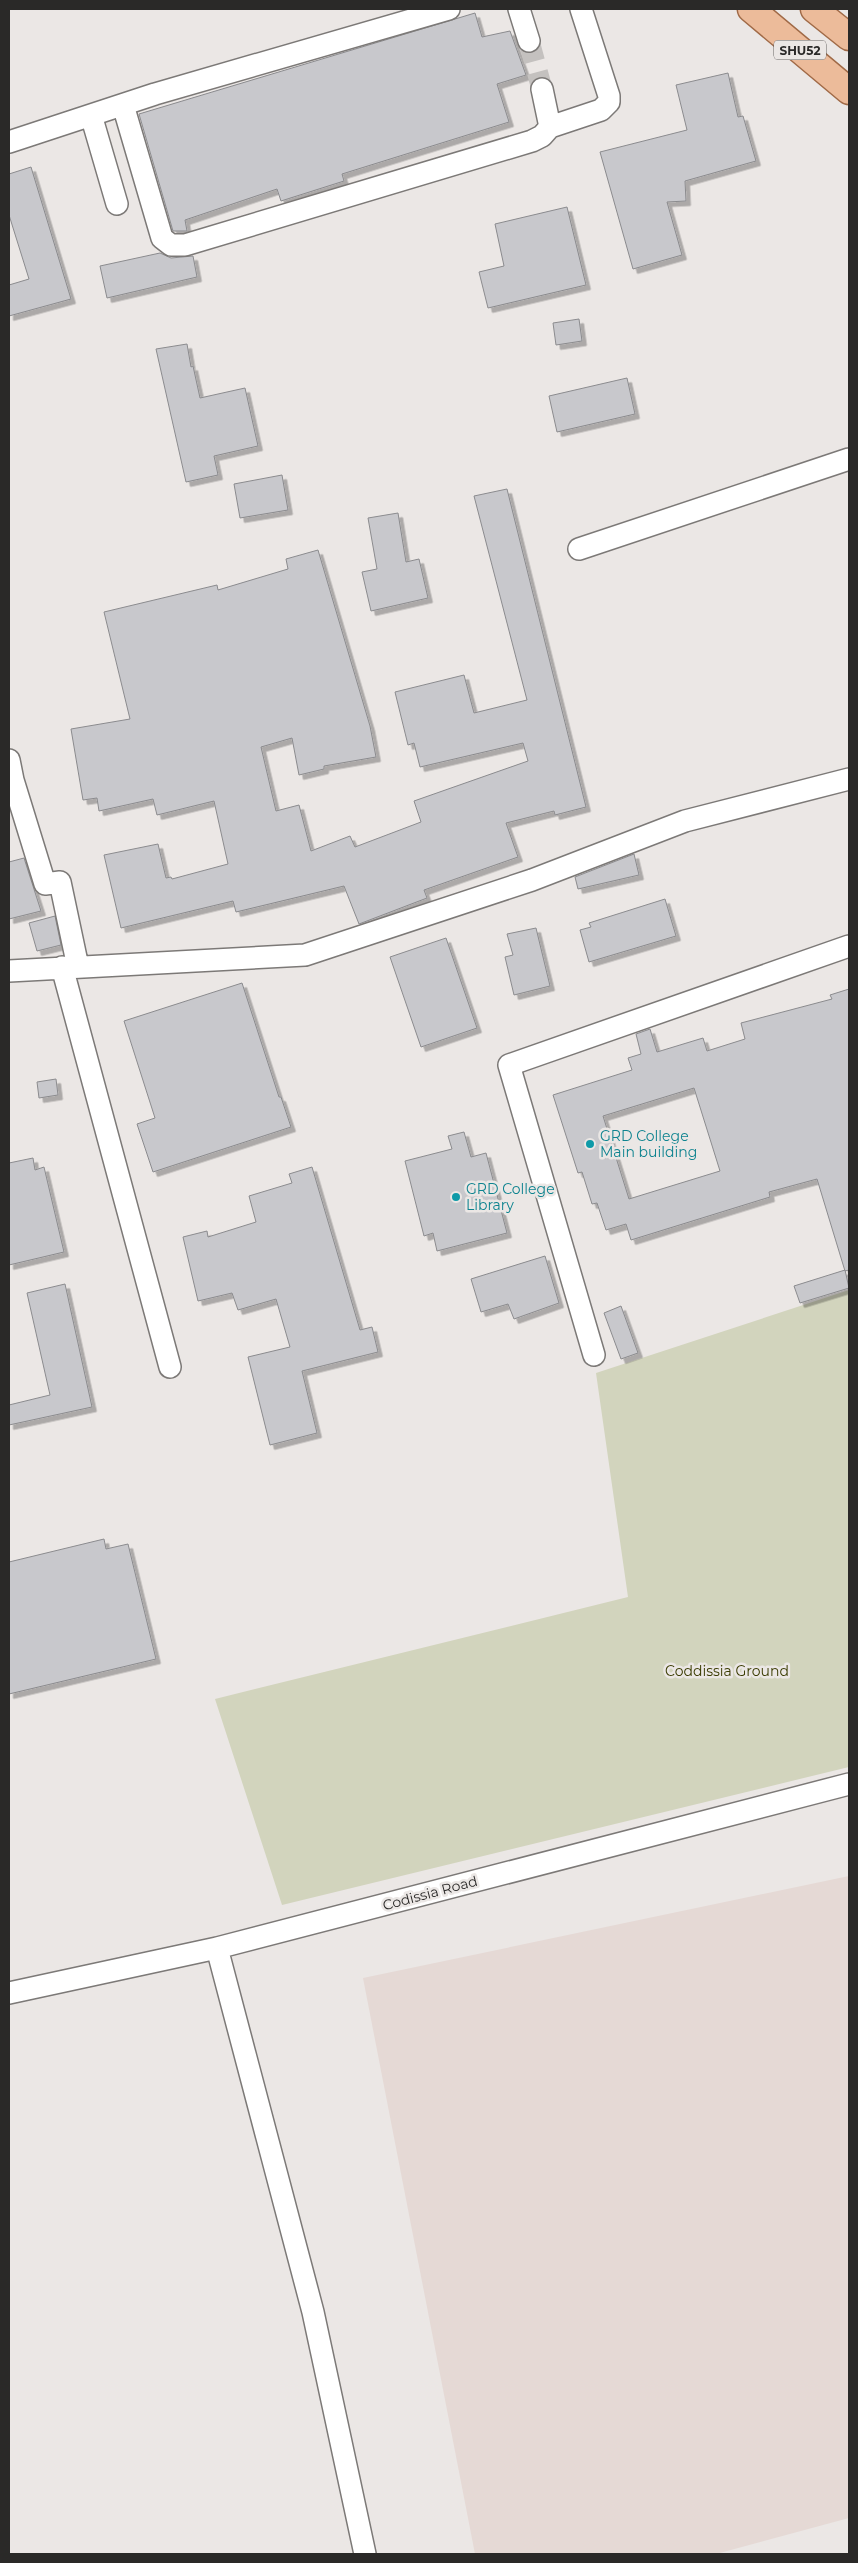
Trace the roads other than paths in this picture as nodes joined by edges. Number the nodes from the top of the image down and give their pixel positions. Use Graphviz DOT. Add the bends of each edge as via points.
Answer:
graph roads {
  1 [pos="449,9"];
  2 [pos="519,9"];
  3 [pos="581,9"];
  4 [pos="751,9"];
  5 [pos="814,9"];
  6 [pos="849,37"];
  7 [pos="530,41"];
  8 [pos="542,88"];
  9 [pos="849,91"];
  10 [pos="123,104"];
  11 [pos="91,115"];
  12 [pos="550,127"];
  13 [pos="9,142"];
  14 [pos="117,204"];
  15 [pos="849,459"];
  16 [pos="579,549"];
  17 [pos="10,774"];
  18 [pos="849,779"];
  19 [pos="849,946"];
  20 [pos="70,967"];
  21 [pos="9,971"];
  22 [pos="594,1355"];
  23 [pos="170,1367"];
  24 [pos="849,1784"];
  25 [pos="217,1948"];
  26 [pos="9,1993"];
  27 [pos="365,2554"];
  1 -- 10 [label="street"];
  2 -- 7 [label="street"];
  3 -- 12 [label="street" via="609,102 601,110"];
  4 -- 9 [label="main road, SHU52"];
  5 -- 6 [label="main road, SHU52"];
  8 -- 12 [label="street"];
  10 -- 11 [label="street"];
  10 -- 12 [label="street" via="162,238 171,245 207,240 532,141"];
  11 -- 13 [label="street"];
  11 -- 14 [label="street"];
  15 -- 16 [label="street"];
  17 -- 20 [label="street" via="45,884 60,882"];
  18 -- 20 [label="street" via="685,821 532,880 305,954"];
  19 -- 22 [label="street" via="509,1065"];
  20 -- 21 [label="street"];
  20 -- 23 [label="street"];
  24 -- 25 [label="street, Codissia Road"];
  25 -- 26 [label="street, Codissia Road"];
  25 -- 27 [label="street" via="313,2312"];
}
